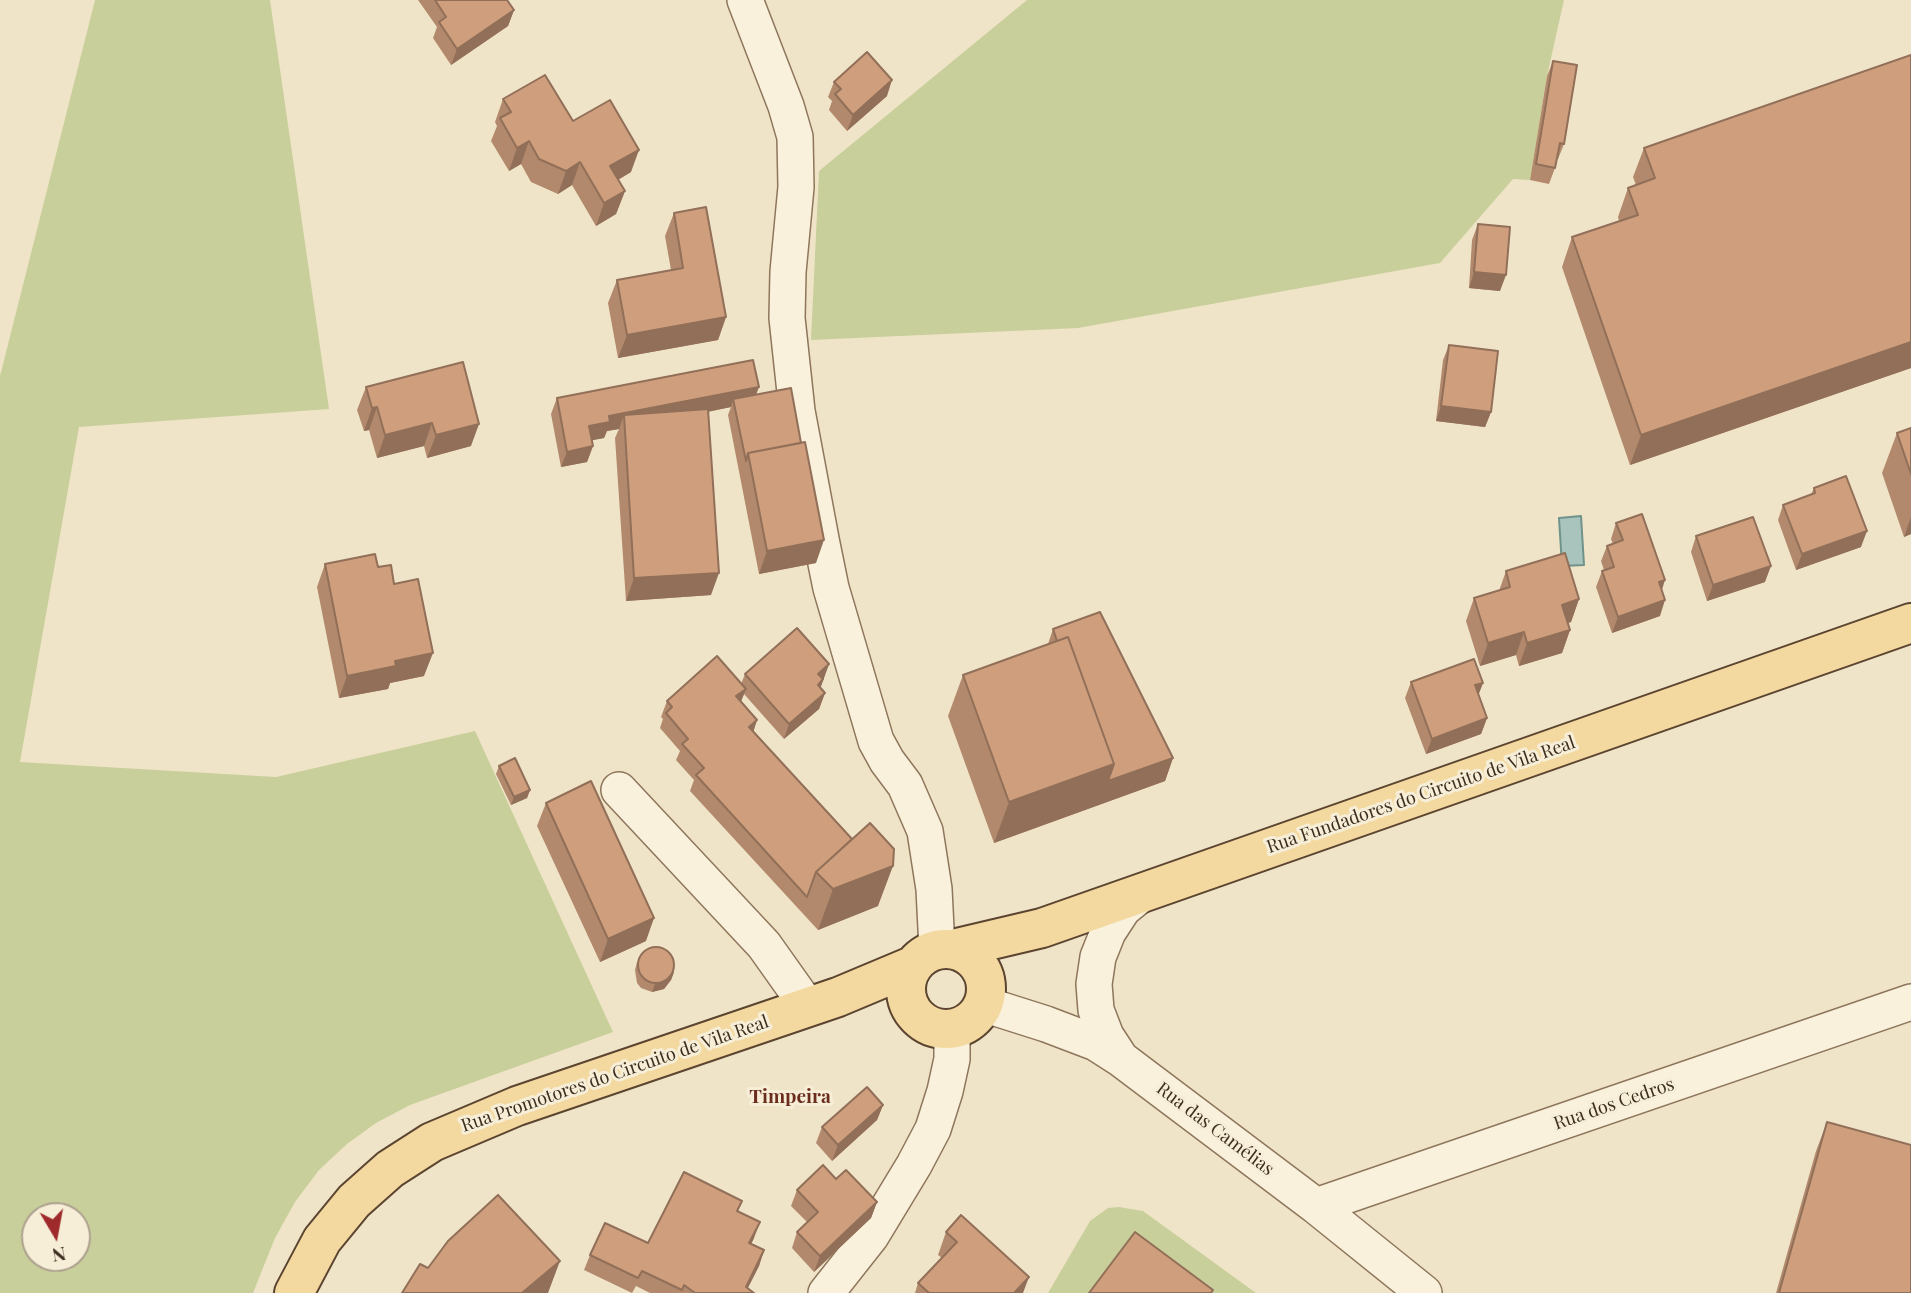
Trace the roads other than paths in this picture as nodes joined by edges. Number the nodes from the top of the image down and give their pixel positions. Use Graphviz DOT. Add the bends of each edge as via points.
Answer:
graph roads {
  1 [pos="745,0"];
  2 [pos="1911,623"];
  3 [pos="1911,630"];
  4 [pos="1800,662"];
  5 [pos="619,790"];
  6 [pos="1144,892"];
  7 [pos="1042,928"];
  8 [pos="934,955"];
  9 [pos="984,991"];
  10 [pos="823,1002"];
  11 [pos="1911,1002"];
  12 [pos="909,1005"];
  13 [pos="952,1029"];
  14 [pos="1121,1059"];
  15 [pos="1316,1206"];
  16 [pos="294,1293"];
  17 [pos="826,1293"];
  18 [pos="1424,1293"];
  1 -- 8 [label="street" via="795,136 787,318 797,411 821,539 876,741 905,785 925,831 933,889"];
  2 -- 4 [label="main road, Rua Fundadores do Circuito de Vila Real"];
  3 -- 4 [label="main road, Rua Fundadores do Circuito de Vila Real"];
  4 -- 6 [label="main road, Rua Fundadores do Circuito de Vila Real"];
  5 -- 10 [label="street"];
  6 -- 7 [label="main road, Rua Fundadores do Circuito de Vila Real"];
  6 -- 14 [label="street" via="1123,909 1108,932 1094,984 1106,1036"];
  7 -- 8 [label="main road, Rua Fundadores do Circuito de Vila Real"];
  7 -- 9 [label="main road, Rua Fundadores do Circuito de Vila Real"];
  8 -- 9 [label="main road" via="968,954 979,965"];
  8 -- 10 [label="main road, Rua Fundadores do Circuito de Vila Real"];
  8 -- 12 [label="main road" via="906,980"];
  9 -- 13 [label="main road" via="976,1016"];
  9 -- 14 [label="street, Rua das Camélias"];
  10 -- 12 [label="main road"];
  10 -- 16 [label="main road, Rua Promotores do Circuito de Vila Real" via="506,1110 432,1142 390,1169 354,1201 322,1240"];
  11 -- 15 [label="street, Rua dos Cedros"];
  12 -- 13 [label="main road" via="926,1024"];
  13 -- 17 [label="street" via="952,1059 933,1129 871,1236"];
  14 -- 15 [label="street, Rua das Camélias"];
  15 -- 18 [label="street, Rua das Camélias"];
}
